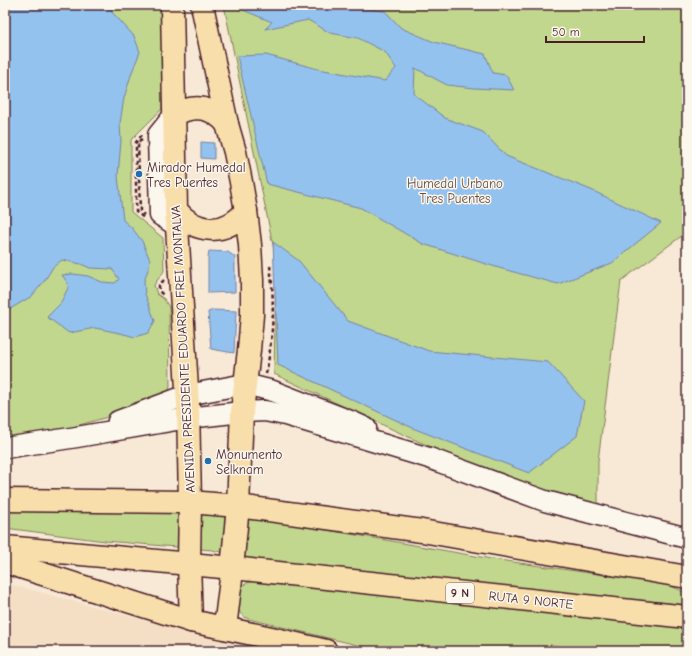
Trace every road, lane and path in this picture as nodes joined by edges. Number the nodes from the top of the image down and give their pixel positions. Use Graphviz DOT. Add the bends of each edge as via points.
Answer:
graph roads {
  1 [pos="172,5"];
  2 [pos="202,5"];
  3 [pos="174,115"];
  4 [pos="227,124"];
  5 [pos="246,211"];
  6 [pos="176,218"];
  7 [pos="245,384"];
  8 [pos="187,394"];
  9 [pos="242,412"];
  10 [pos="188,418"];
  11 [pos="77,437"];
  12 [pos="5,448"];
  13 [pos="429,458"];
  14 [pos="5,500"];
  15 [pos="190,502"];
  16 [pos="238,506"];
  17 [pos="687,538"];
  18 [pos="5,547"];
  19 [pos="5,562"];
  20 [pos="189,564"];
  21 [pos="233,568"];
  22 [pos="687,577"];
  23 [pos="687,617"];
  24 [pos="190,621"];
  25 [pos="225,628"];
  26 [pos="269,644"];
  27 [pos="326,651"];
  1 -- 3 [label="main road, AVENIDA PRESIDENTE EDUARDO FREI MONTALVA"];
  2 -- 4 [label="main road"];
  3 -- 4 [label="main road" via="189,108 205,109 218,115"];
  3 -- 6 [label="main road, AVENIDA PRESIDENTE EDUARDO FREI MONTALVA"];
  4 -- 5 [label="main road"];
  5 -- 6 [label="main road" via="229,225 214,229 196,226 181,217"];
  5 -- 7 [label="main road" via="252,273 252,315"];
  6 -- 8 [label="main road, AVENIDA PRESIDENTE EDUARDO FREI MONTALVA"];
  7 -- 8 [label="street"];
  7 -- 9 [label="main road"];
  7 -- 13 [label="street" via="273,391 353,422"];
  8 -- 10 [label="main road, AVENIDA PRESIDENTE EDUARDO FREI MONTALVA"];
  8 -- 11 [label="street"];
  9 -- 10 [label="street"];
  9 -- 13 [label="street" via="265,411 285,415"];
  9 -- 16 [label="main road"];
  10 -- 11 [label="street"];
  10 -- 15 [label="main road, AVENIDA PRESIDENTE EDUARDO FREI MONTALVA"];
  11 -- 12 [label="street"];
  13 -- 17 [label="street" via="545,501"];
  14 -- 15 [label="main road"];
  15 -- 16 [label="main road"];
  15 -- 20 [label="main road, AVENIDA PRESIDENTE EDUARDO FREI MONTALVA"];
  16 -- 21 [label="main road"];
  16 -- 22 [label="main road" via="422,531"];
  18 -- 20 [label="main road, RUTA 9 NORTE"];
  19 -- 24 [label="main road"];
  20 -- 21 [label="main road, RUTA 9 NORTE"];
  20 -- 24 [label="main road, AVENIDA PRESIDENTE EDUARDO FREI MONTALVA"];
  21 -- 23 [label="main road, RUTA 9 NORTE / 9 N"];
  21 -- 25 [label="main road"];
  24 -- 25 [label="main road"];
  25 -- 26 [label="main road"];
  26 -- 27 [label="main road"];
}
